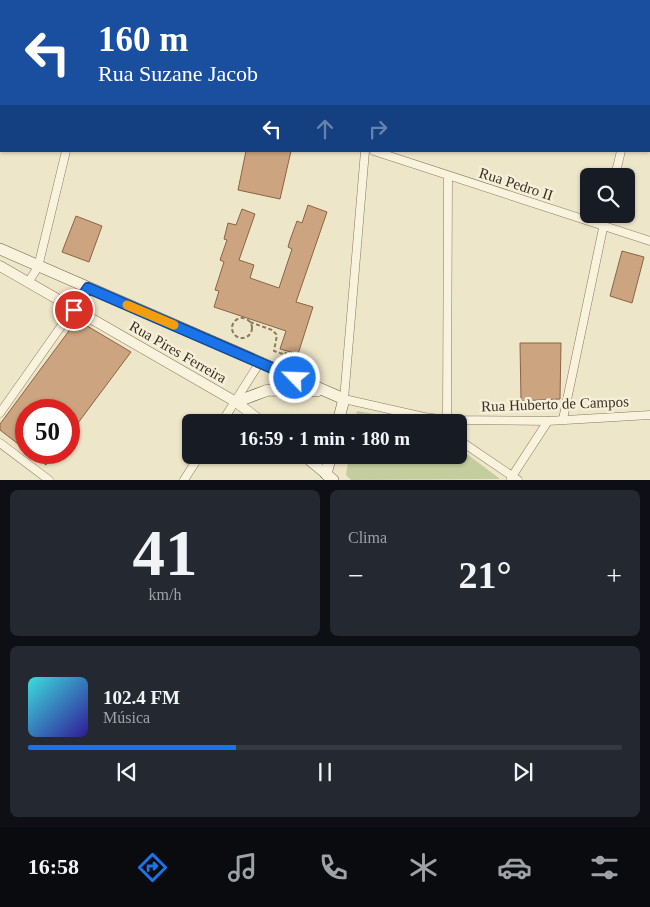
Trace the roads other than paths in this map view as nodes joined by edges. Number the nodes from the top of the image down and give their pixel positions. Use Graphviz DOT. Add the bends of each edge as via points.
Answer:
graph roads {
  1 [pos="66,152"];
  2 [pos="365,152"];
  3 [pos="377,152"];
  4 [pos="621,152"];
  5 [pos="617,168"];
  6 [pos="448,176"];
  7 [pos="604,223"];
  8 [pos="603,226"];
  9 [pos="650,241"];
  10 [pos="0,249"];
  11 [pos="0,266"];
  12 [pos="38,266"];
  13 [pos="29,281"];
  14 [pos="88,288"];
  15 [pos="74,310"];
  16 [pos="260,362"];
  17 [pos="325,391"];
  18 [pos="344,399"];
  19 [pos="236,402"];
  20 [pos="0,413"];
  21 [pos="228,414"];
  22 [pos="252,414"];
  23 [pos="340,414"];
  24 [pos="411,414"];
  25 [pos="447,414"];
  26 [pos="650,415"];
  27 [pos="467,420"];
  28 [pos="563,420"];
  29 [pos="548,421"];
  30 [pos="0,443"];
  31 [pos="467,446"];
  32 [pos="194,464"];
  33 [pos="312,464"];
  34 [pos="329,464"];
  35 [pos="327,478"];
  36 [pos="514,478"];
  37 [pos="49,480"];
  38 [pos="184,480"];
  1 -- 12 [label="street"];
  2 -- 18 [label="street"];
  3 -- 6 [label="street, Rua Pedro II"];
  4 -- 5 [label="street"];
  6 -- 8 [label="street, Rua Pedro II"];
  6 -- 25 [label="street"];
  7 -- 8 [label="street"];
  8 -- 9 [label="street, Rua Pedro II"];
  8 -- 28 [label="street"];
  10 -- 12 [label="main road"];
  11 -- 13 [label="street, Rua Pires Ferreira"];
  12 -- 13 [label="street"];
  12 -- 14 [label="main road"];
  13 -- 15 [label="street, Rua Pires Ferreira"];
  14 -- 15 [label="street"];
  14 -- 16 [label="main road"];
  15 -- 19 [label="street, Rua Pires Ferreira"];
  15 -- 20 [label="street"];
  16 -- 17 [label="main road"];
  16 -- 19 [label="street"];
  17 -- 18 [label="main road"];
  17 -- 19 [label="main road" via="268,390"];
  18 -- 23 [label="main road"];
  18 -- 24 [label="street, Rua Huberto de Campos"];
  19 -- 21 [label="street"];
  19 -- 22 [label="street, Rua Pires Ferreira"];
  26 -- 28 [label="street, Rua Huberto de Campos"];
  27 -- 29 [label="street, Rua Huberto de Campos"];
  28 -- 29 [label="street, Rua Huberto de Campos"];
  29 -- 36 [label="street"];
  30 -- 37 [label="street"];
  31 -- 36 [label="street"];
  32 -- 38 [label="street"];
  33 -- 35 [label="street"];
  34 -- 35 [label="main road"];
}
